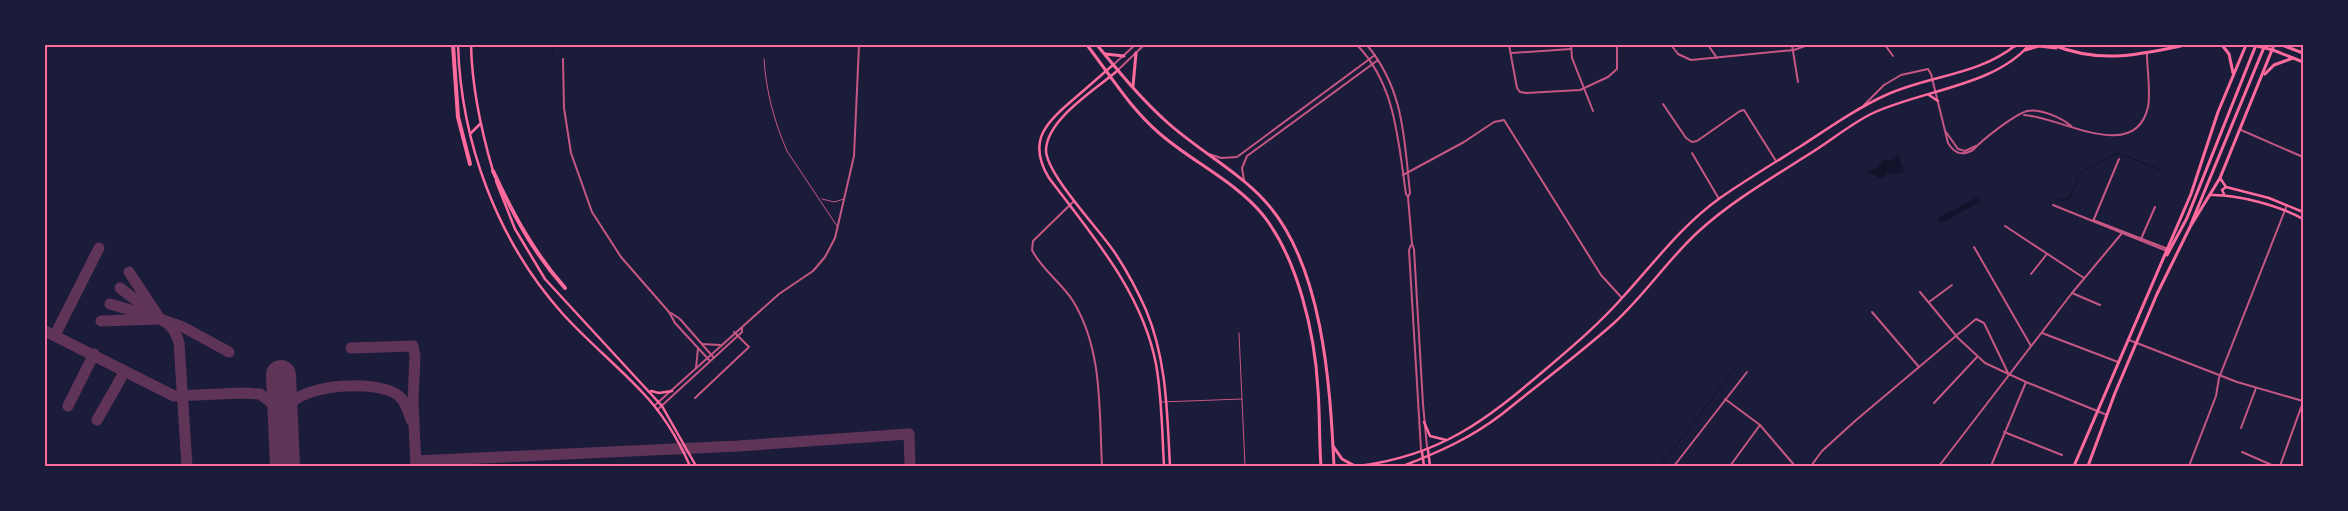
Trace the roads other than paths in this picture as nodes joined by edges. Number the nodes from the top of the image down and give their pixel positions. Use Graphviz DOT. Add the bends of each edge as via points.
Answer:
graph roads {
  1 [pos="453,45"];
  2 [pos="458,45"];
  3 [pos="471,45"];
  4 [pos="859,45"];
  5 [pos="1087,45"];
  6 [pos="1097,45"];
  7 [pos="1135,45"];
  8 [pos="1144,45"];
  9 [pos="1357,45"];
  10 [pos="1367,45"];
  11 [pos="1510,45"];
  12 [pos="1571,45"];
  13 [pos="1617,45"];
  14 [pos="1671,45"];
  15 [pos="1708,45"];
  16 [pos="1792,45"];
  17 [pos="1808,45"];
  18 [pos="1885,45"];
  19 [pos="2015,45"];
  20 [pos="2030,45"];
  21 [pos="2053,45"];
  22 [pos="2101,45"];
  23 [pos="2108,45"];
  24 [pos="2185,45"];
  25 [pos="2222,45"];
  26 [pos="2246,45"];
  27 [pos="2255,45"];
  28 [pos="2265,45"];
  29 [pos="2274,45"];
  30 [pos="2282,45"];
  31 [pos="2293,45"];
  32 [pos="1571,49"];
  33 [pos="1794,50"];
  34 [pos="2025,50"];
  35 [pos="2273,50"];
  36 [pos="2295,50"];
  37 [pos="2069,51"];
  38 [pos="1511,52"];
  39 [pos="2147,52"];
  40 [pos="1136,53"];
  41 [pos="2303,53"];
  42 [pos="1104,54"];
  43 [pos="1375,55"];
  44 [pos="1124,56"];
  45 [pos="1893,56"];
  46 [pos="764,58"];
  47 [pos="1717,58"];
  48 [pos="2293,58"];
  49 [pos="563,59"];
  50 [pos="1369,59"];
  51 [pos="1378,60"];
  52 [pos="2303,62"];
  53 [pos="1372,63"];
  54 [pos="1113,65"];
  55 [pos="1117,70"];
  56 [pos="1106,72"];
  57 [pos="2233,74"];
  58 [pos="2262,76"];
  59 [pos="1110,77"];
  60 [pos="1933,81"];
  61 [pos="1798,82"];
  62 [pos="1133,87"];
  63 [pos="1584,89"];
  64 [pos="1935,93"];
  65 [pos="1928,95"];
  66 [pos="1938,101"];
  67 [pos="1663,104"];
  68 [pos="1862,106"];
  69 [pos="1593,111"];
  70 [pos="480,124"];
  71 [pos="2241,130"];
  72 [pos="470,133"];
  73 [pos="1399,142"];
  74 [pos="1405,142"];
  75 [pos="1205,153"];
  76 [pos="1692,153"];
  77 [pos="2303,157"];
  78 [pos="2119,159"];
  79 [pos="1776,161"];
  80 [pos="470,164"];
  81 [pos="493,171"];
  82 [pos="1408,173"];
  83 [pos="1403,175"];
  84 [pos="2220,178"];
  85 [pos="1247,186"];
  86 [pos="2226,187"];
  87 [pos="2224,194"];
  88 [pos="2210,195"];
  89 [pos="1408,197"];
  90 [pos="821,199"];
  91 [pos="845,199"];
  92 [pos="1719,199"];
  93 [pos="1075,200"];
  94 [pos="1070,205"];
  95 [pos="2053,205"];
  96 [pos="2287,205"];
  97 [pos="2154,207"];
  98 [pos="2285,210"];
  99 [pos="2303,212"];
  100 [pos="2303,219"];
  101 [pos="2093,220"];
  102 [pos="837,226"];
  103 [pos="2005,226"];
  104 [pos="2190,227"];
  105 [pos="2122,232"];
  106 [pos="2141,240"];
  107 [pos="1412,244"];
  108 [pos="1974,247"];
  109 [pos="2167,250"];
  110 [pos="2047,254"];
  111 [pos="2157,273"];
  112 [pos="2031,274"];
  113 [pos="2084,278"];
  114 [pos="1952,285"];
  115 [pos="564,288"];
  116 [pos="1920,292"];
  117 [pos="2072,293"];
  118 [pos="1622,298"];
  119 [pos="1929,302"];
  120 [pos="2100,305"];
  121 [pos="669,312"];
  122 [pos="1872,312"];
  123 [pos="742,328"];
  124 [pos="734,332"];
  125 [pos="1239,333"];
  126 [pos="1588,333"];
  127 [pos="2042,333"];
  128 [pos="1956,335"];
  129 [pos="738,336"];
  130 [pos="1594,340"];
  131 [pos="2128,340"];
  132 [pos="603,343"];
  133 [pos="2138,343"];
  134 [pos="702,344"];
  135 [pos="721,344"];
  136 [pos="2032,346"];
  137 [pos="698,347"];
  138 [pos="710,354"];
  139 [pos="605,355"];
  140 [pos="1977,356"];
  141 [pos="707,358"];
  142 [pos="714,358"];
  143 [pos="710,361"];
  144 [pos="2118,362"];
  145 [pos="1919,367"];
  146 [pos="696,368"];
  147 [pos="1747,372"];
  148 [pos="2009,375"];
  149 [pos="2220,375"];
  150 [pos="2026,382"];
  151 [pos="2256,388"];
  152 [pos="650,391"];
  153 [pos="672,391"];
  154 [pos="695,398"];
  155 [pos="1243,399"];
  156 [pos="1725,399"];
  157 [pos="659,402"];
  158 [pos="1160,402"];
  159 [pos="1167,402"];
  160 [pos="2303,402"];
  161 [pos="1934,403"];
  162 [pos="654,406"];
  163 [pos="662,406"];
  164 [pos="657,410"];
  165 [pos="2096,410"];
  166 [pos="2107,415"];
  167 [pos="1424,422"];
  168 [pos="1760,425"];
  169 [pos="2241,428"];
  170 [pos="2004,432"];
  171 [pos="1447,441"];
  172 [pos="1333,445"];
  173 [pos="1428,450"];
  174 [pos="1422,452"];
  175 [pos="2242,452"];
  176 [pos="2062,455"];
  177 [pos="1429,457"];
  178 [pos="1422,459"];
  179 [pos="690,466"];
  180 [pos="696,466"];
  181 [pos="1102,466"];
  182 [pos="1164,466"];
  183 [pos="1170,466"];
  184 [pos="1245,466"];
  185 [pos="1321,466"];
  186 [pos="1334,466"];
  187 [pos="1357,466"];
  188 [pos="1403,466"];
  189 [pos="1424,466"];
  190 [pos="1430,466"];
  191 [pos="1674,466"];
  192 [pos="1730,466"];
  193 [pos="1795,466"];
  194 [pos="1811,466"];
  195 [pos="1939,466"];
  196 [pos="1991,466"];
  197 [pos="2074,466"];
  198 [pos="2088,466"];
  199 [pos="2189,466"];
  200 [pos="2274,466"];
  201 [pos="2280,466"];
  1 -- 80 [label="highway" via="458,116"];
  2 -- 72 [label="main road"];
  3 -- 70 [label="main road"];
  4 -- 91 [label="street" via="856,140"];
  5 -- 56 [label="main road"];
  6 -- 42 [label="main road"];
  7 -- 44 [label="street"];
  8 -- 40 [label="street"];
  9 -- 50 [label="street"];
  10 -- 43 [label="street"];
  11 -- 38 [label="street"];
  12 -- 32 [label="street"];
  13 -- 63 [label="street" via="1616,71"];
  14 -- 47 [label="street" via="1678,54 1691,60"];
  15 -- 47 [label="street"];
  16 -- 33 [label="street"];
  17 -- 33 [label="street"];
  18 -- 45 [label="street"];
  19 -- 60 [label="main road" via="1991,62"];
  20 -- 34 [label="main road"];
  21 -- 37 [label="main road"];
  22 -- 23 [label="main road"];
  24 -- 39 [label="main road"];
  25 -- 57 [label="main road" via="2229,54"];
  26 -- 57 [label="main road"];
  27 -- 35 [label="main road"];
  27 -- 111 [label="main road" via="2187,218"];
  28 -- 104 [label="main road"];
  29 -- 35 [label="main road"];
  30 -- 36 [label="main road"];
  31 -- 36 [label="main road"];
  32 -- 38 [label="street"];
  32 -- 63 [label="street"];
  33 -- 47 [label="street"];
  33 -- 61 [label="street"];
  34 -- 37 [label="main road" via="2045,46"];
  34 -- 64 [label="main road" via="1997,69"];
  35 -- 48 [label="main road"];
  35 -- 58 [label="main road"];
  36 -- 41 [label="main road"];
  37 -- 39 [label="main road" via="2102,58"];
  38 -- 63 [label="street" via="1520,92"];
  39 -- 66 [label="street" via="2148,106 2136,128 2116,136 2104,136 2039,112 2027,112 1965,151 1958,149 1946,132"];
  40 -- 55 [label="street"];
  40 -- 62 [label="main road"];
  42 -- 44 [label="main road"];
  42 -- 54 [label="main road"];
  43 -- 50 [label="street"];
  43 -- 51 [label="street"];
  44 -- 54 [label="street"];
  46 -- 90 [label="lane" via="768,93 781,138"];
  48 -- 52 [label="main road"];
  48 -- 58 [label="main road" via="2274,65"];
  49 -- 121 [label="street" via="564,108 571,153 592,212 621,257"];
  50 -- 53 [label="street"];
  50 -- 75 [label="street" via="1237,157 1221,158"];
  51 -- 53 [label="street"];
  51 -- 74 [label="street" via="1402,113"];
  53 -- 73 [label="street" via="1390,102"];
  53 -- 85 [label="street" via="1248,156 1242,168"];
  54 -- 55 [label="main road"];
  54 -- 56 [label="main road"];
  55 -- 59 [label="main road"];
  55 -- 62 [label="main road"];
  56 -- 59 [label="main road"];
  56 -- 94 [label="main road" via="1051,118 1042,135 1038,151 1043,168"];
  57 -- 109 [label="main road"];
  58 -- 71 [label="main road"];
  59 -- 93 [label="main road" via="1065,115 1049,137 1046,150 1050,165"];
  59 -- 185 [label="main road" via="1146,122 1241,193 1263,215 1278,237 1296,281 1310,332 1318,390"];
  60 -- 64 [label="street"];
  60 -- 68 [label="main road"];
  60 -- 68 [label="street" via="1930,70 1901,75 1884,85"];
  62 -- 75 [label="main road" via="1168,123"];
  63 -- 69 [label="street"];
  64 -- 65 [label="main road"];
  64 -- 66 [label="street"];
  65 -- 66 [label="main road"];
  65 -- 130 [label="main road" via="1871,114 1731,206 1698,232 1627,310"];
  67 -- 79 [label="street" via="1692,142 1744,110"];
  68 -- 79 [label="main road"];
  70 -- 72 [label="main road"];
  70 -- 81 [label="main road"];
  71 -- 77 [label="street"];
  71 -- 84 [label="main road"];
  72 -- 139 [label="main road" via="493,204 517,251 562,313"];
  73 -- 74 [label="street"];
  73 -- 83 [label="street"];
  74 -- 82 [label="street"];
  75 -- 85 [label="main road"];
  76 -- 92 [label="street"];
  78 -- 101 [label="street"];
  79 -- 92 [label="main road"];
  81 -- 115 [label="highway" via="520,228"];
  81 -- 132 [label="main road" via="509,216 541,274"];
  82 -- 83 [label="street"];
  82 -- 89 [label="street"];
  82 -- 118 [label="street" via="1494,122 1504,120 1601,275"];
  83 -- 89 [label="street"];
  84 -- 86 [label="main road"];
  84 -- 88 [label="main road"];
  85 -- 172 [label="main road" via="1264,201 1286,231 1310,288 1323,351"];
  86 -- 87 [label="main road" via="2222,190"];
  86 -- 96 [label="main road"];
  87 -- 88 [label="main road"];
  87 -- 98 [label="main road"];
  88 -- 104 [label="main road"];
  89 -- 107 [label="street"];
  90 -- 91 [label="lane" via="834,202"];
  90 -- 102 [label="lane"];
  91 -- 102 [label="street"];
  92 -- 118 [label="main road" via="1685,227"];
  93 -- 94 [label="street"];
  93 -- 159 [label="main road" via="1117,256 1146,309 1162,361"];
  94 -- 158 [label="main road" via="1110,260 1139,312 1156,363"];
  94 -- 181 [label="street" via="1033,241 1032,250 1072,299 1094,348"];
  95 -- 101 [label="street"];
  96 -- 98 [label="street"];
  96 -- 99 [label="main road"];
  97 -- 106 [label="street"];
  98 -- 100 [label="main road"];
  98 -- 149 [label="street"];
  101 -- 105 [label="street"];
  102 -- 123 [label="street" via="829,249 813,271 779,294"];
  103 -- 110 [label="street"];
  104 -- 133 [label="main road" via="2161,284"];
  105 -- 106 [label="street"];
  105 -- 113 [label="street"];
  106 -- 109 [label="street"];
  107 -- 167 [label="street"];
  107 -- 174 [label="street" via="1409,250"];
  108 -- 136 [label="street"];
  109 -- 111 [label="main road"];
  110 -- 112 [label="street"];
  110 -- 113 [label="street"];
  111 -- 131 [label="main road"];
  113 -- 117 [label="street"];
  114 -- 119 [label="street"];
  116 -- 119 [label="street"];
  117 -- 120 [label="street"];
  117 -- 127 [label="street"];
  118 -- 126 [label="main road"];
  119 -- 128 [label="street"];
  121 -- 134 [label="street" via="680,319"];
  121 -- 137 [label="street"];
  122 -- 145 [label="street"];
  123 -- 124 [label="street"];
  123 -- 129 [label="street"];
  124 -- 129 [label="street"];
  124 -- 135 [label="street"];
  125 -- 155 [label="lane"];
  126 -- 130 [label="main road" via="1586,340"];
  126 -- 171 [label="main road" via="1481,422"];
  127 -- 136 [label="street"];
  127 -- 144 [label="street"];
  128 -- 140 [label="street"];
  128 -- 145 [label="street"];
  128 -- 148 [label="street" via="1976,319 1981,320"];
  129 -- 142 [label="street"];
  129 -- 154 [label="street" via="749,347"];
  130 -- 177 [label="main road" via="1485,427"];
  131 -- 133 [label="street"];
  131 -- 144 [label="main road"];
  132 -- 139 [label="main road"];
  132 -- 152 [label="main road"];
  133 -- 149 [label="street"];
  133 -- 166 [label="main road"];
  134 -- 135 [label="street"];
  134 -- 138 [label="street"];
  135 -- 138 [label="street"];
  136 -- 148 [label="street"];
  137 -- 141 [label="street"];
  137 -- 146 [label="street"];
  138 -- 141 [label="street"];
  138 -- 142 [label="street"];
  139 -- 162 [label="main road"];
  140 -- 148 [label="street"];
  140 -- 161 [label="street"];
  141 -- 143 [label="street"];
  141 -- 146 [label="street"];
  142 -- 143 [label="street"];
  143 -- 163 [label="street"];
  144 -- 165 [label="main road"];
  145 -- 194 [label="street" via="1822,451"];
  146 -- 153 [label="street"];
  147 -- 156 [label="street"];
  148 -- 150 [label="street"];
  148 -- 195 [label="street"];
  149 -- 151 [label="street"];
  149 -- 199 [label="street" via="2216,396"];
  150 -- 165 [label="street"];
  150 -- 170 [label="street"];
  151 -- 160 [label="street"];
  151 -- 169 [label="street"];
  152 -- 153 [label="main road"];
  152 -- 157 [label="main road"];
  153 -- 157 [label="street"];
  155 -- 159 [label="lane"];
  155 -- 184 [label="lane"];
  156 -- 168 [label="street"];
  156 -- 191 [label="street"];
  157 -- 162 [label="street"];
  157 -- 163 [label="main road"];
  158 -- 159 [label="lane"];
  158 -- 182 [label="main road"];
  159 -- 183 [label="main road"];
  160 -- 201 [label="street"];
  162 -- 164 [label="main road"];
  163 -- 164 [label="street"];
  163 -- 180 [label="main road"];
  164 -- 179 [label="main road" via="672,430"];
  165 -- 166 [label="street"];
  165 -- 197 [label="main road"];
  166 -- 198 [label="main road"];
  167 -- 171 [label="main road" via="1430,436"];
  167 -- 173 [label="street"];
  168 -- 192 [label="street"];
  168 -- 193 [label="street"];
  170 -- 176 [label="street"];
  170 -- 196 [label="street"];
  171 -- 173 [label="main road"];
  172 -- 186 [label="main road"];
  172 -- 187 [label="main road" via="1342,459"];
  173 -- 174 [label="main road"];
  173 -- 177 [label="main road"];
  174 -- 178 [label="main road"];
  174 -- 187 [label="main road"];
  175 -- 200 [label="street"];
  177 -- 178 [label="main road"];
  177 -- 190 [label="main road"];
  178 -- 188 [label="main road"];
  178 -- 189 [label="main road"];
}
